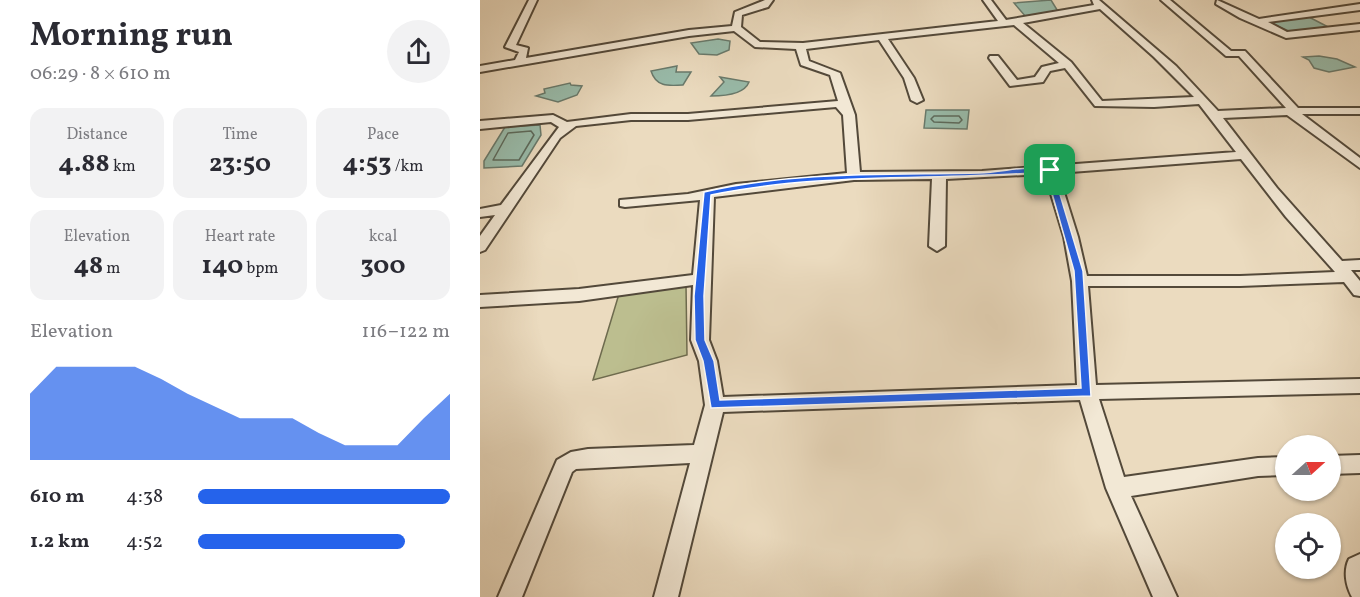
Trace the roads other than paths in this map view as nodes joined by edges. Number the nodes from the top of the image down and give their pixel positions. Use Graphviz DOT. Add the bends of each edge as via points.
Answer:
graph roads {
  1 [pos="533,0"];
  2 [pos="769,0"];
  3 [pos="987,0"];
  4 [pos="1165,0"];
  5 [pos="1219,2"];
  6 [pos="1098,3"];
  7 [pos="1360,7"];
  8 [pos="1016,22"];
  9 [pos="1262,22"];
  10 [pos="1004,24"];
  11 [pos="1360,27"];
  12 [pos="736,28"];
  13 [pos="882,39"];
  14 [pos="800,46"];
  15 [pos="994,58"];
  16 [pos="519,63"];
  17 [pos="1067,64"];
  18 [pos="480,70"];
  19 [pos="917,100"];
  20 [pos="1202,100"];
  21 [pos="845,107"];
  22 [pos="1360,111"];
  23 [pos="1293,112"];
  24 [pos="1215,115"];
  25 [pos="480,124"];
  26 [pos="566,126"];
  27 [pos="1243,155"];
  28 [pos="1360,165"];
  29 [pos="1050,170"];
  30 [pos="939,174"];
  31 [pos="854,176"];
  32 [pos="707,194"];
  33 [pos="625,203"];
  34 [pos="506,209"];
  35 [pos="480,213"];
  36 [pos="937,246"];
  37 [pos="480,247"];
  38 [pos="1360,265"];
  39 [pos="1344,272"];
  40 [pos="701,279"];
  41 [pos="1080,281"];
  42 [pos="1360,291"];
  43 [pos="480,301"];
  44 [pos="1360,386"];
  45 [pos="1087,393"];
  46 [pos="715,405"];
  47 [pos="701,454"];
  48 [pos="1360,464"];
  49 [pos="1341,465"];
  50 [pos="1275,466"];
  51 [pos="1117,488"];
  52 [pos="1360,566"];
  53 [pos="1360,588"];
  54 [pos="510,597"];
  55 [pos="666,597"];
  56 [pos="1165,597"];
  1 -- 16 [label="street" via="510,47 525,50"];
  2 -- 12 [label="street" via="738,14"];
  3 -- 10 [label="street"];
  4 -- 23 [label="street" via="1229,54 1242,54"];
  5 -- 9 [label="street"];
  6 -- 8 [label="street"];
  6 -- 20 [label="street" via="1149,43"];
  7 -- 9 [label="street"];
  8 -- 10 [label="street"];
  8 -- 17 [label="street"];
  9 -- 11 [label="street" via="1286,35"];
  10 -- 13 [label="street"];
  12 -- 14 [label="street" via="758,45"];
  12 -- 16 [label="street" via="673,35"];
  13 -- 14 [label="street"];
  13 -- 19 [label="street" via="909,78"];
  14 -- 21 [label="street" via="805,63 836,73"];
  15 -- 17 [label="street" via="1014,84 1039,80 1046,69"];
  16 -- 18 [label="street"];
  17 -- 20 [label="street" via="1099,104"];
  20 -- 24 [label="street"];
  21 -- 26 [label="street" via="822,104 688,117 631,117"];
  21 -- 31 [label="street"];
  22 -- 23 [label="street"];
  23 -- 24 [label="street"];
  23 -- 28 [label="street"];
  24 -- 27 [label="street"];
  25 -- 26 [label="street" via="553,118"];
  26 -- 34 [label="street"];
  27 -- 29 [label="street"];
  27 -- 39 [label="street"];
  29 -- 30 [label="street"];
  29 -- 41 [label="street"];
  30 -- 31 [label="street"];
  30 -- 36 [label="street"];
  31 -- 32 [label="street"];
  32 -- 33 [label="street"];
  32 -- 40 [label="street"];
  34 -- 35 [label="street"];
  34 -- 37 [label="street"];
  38 -- 39 [label="street"];
  39 -- 41 [label="street" via="1240,281"];
  39 -- 42 [label="street"];
  40 -- 43 [label="street" via="579,295"];
  40 -- 46 [label="street" via="700,340 708,361"];
  41 -- 45 [label="street"];
  44 -- 45 [label="street"];
  45 -- 46 [label="street"];
  45 -- 51 [label="street"];
  46 -- 47 [label="street"];
  47 -- 54 [label="street" via="588,458 564,466"];
  47 -- 55 [label="street"];
  48 -- 49 [label="street"];
  50 -- 51 [label="street"];
  51 -- 56 [label="street"];
  52 -- 53 [label="street"];
}
